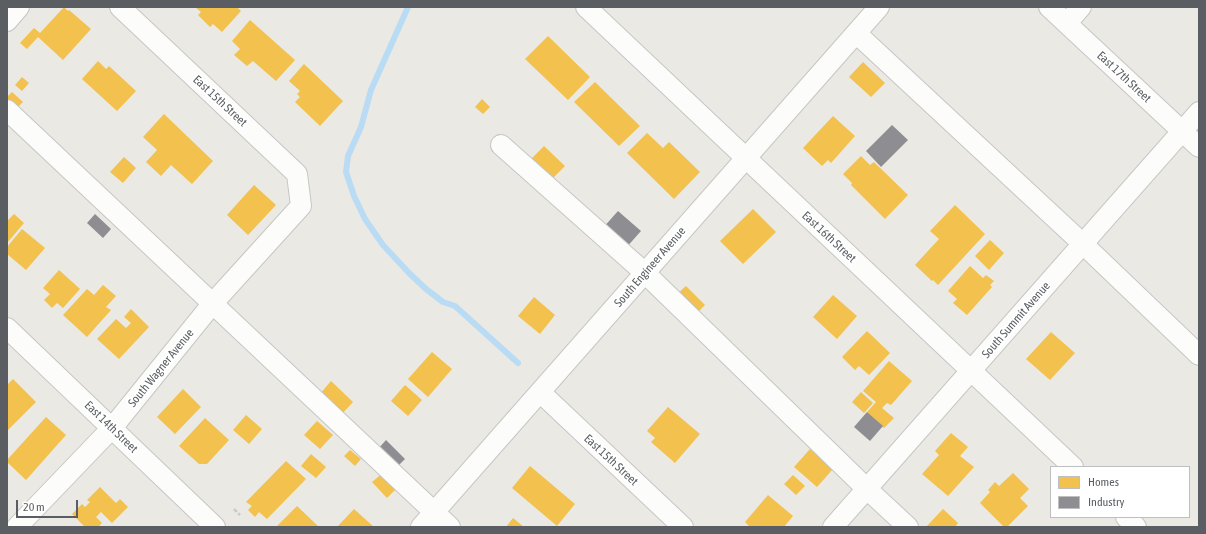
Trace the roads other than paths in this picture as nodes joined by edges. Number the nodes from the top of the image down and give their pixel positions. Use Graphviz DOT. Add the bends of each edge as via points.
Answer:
graph roads {
  1 [pos="19,7"];
  2 [pos="120,7"];
  3 [pos="586,7"];
  4 [pos="879,7"];
  5 [pos="1050,7"];
  6 [pos="1081,7"];
  7 [pos="7,21"];
  8 [pos="1067,23"];
  9 [pos="856,33"];
  10 [pos="7,110"];
  11 [pos="1199,112"];
  12 [pos="1182,131"];
  13 [pos="502,145"];
  14 [pos="1199,147"];
  15 [pos="746,158"];
  16 [pos="301,206"];
  17 [pos="1083,244"];
  18 [pos="645,273"];
  19 [pos="213,303"];
  20 [pos="7,328"];
  21 [pos="1199,355"];
  22 [pos="971,371"];
  23 [pos="540,392"];
  24 [pos="112,428"];
  25 [pos="1072,466"];
  26 [pos="867,489"];
  27 [pos="434,512"];
  28 [pos="1127,518"];
  29 [pos="17,527"];
  30 [pos="215,527"];
  31 [pos="421,527"];
  32 [pos="450,527"];
  33 [pos="683,527"];
  34 [pos="833,527"];
  35 [pos="908,527"];
  36 [pos="1136,527"];
  1 -- 7 [label="street"];
  2 -- 16 [label="street, East 15th Street" via="296,174"];
  3 -- 15 [label="street, East 16th Street"];
  4 -- 9 [label="street, South Engineer Avenue"];
  5 -- 8 [label="street, East 17th Street"];
  6 -- 8 [label="street"];
  8 -- 12 [label="street, East 17th Street"];
  9 -- 15 [label="street, South Engineer Avenue"];
  9 -- 17 [label="street"];
  10 -- 19 [label="street"];
  11 -- 12 [label="street, South Summit Avenue"];
  12 -- 14 [label="street, East 17th Street"];
  12 -- 17 [label="street, South Summit Avenue"];
  13 -- 18 [label="street"];
  15 -- 18 [label="street, South Engineer Avenue"];
  15 -- 22 [label="street, East 16th Street"];
  16 -- 19 [label="street, South Wagner Avenue"];
  17 -- 21 [label="street"];
  17 -- 22 [label="street, South Summit Avenue"];
  18 -- 23 [label="street, South Engineer Avenue"];
  18 -- 26 [label="street"];
  19 -- 24 [label="street, South Wagner Avenue"];
  19 -- 27 [label="street"];
  20 -- 24 [label="street, East 14th Street"];
  22 -- 25 [label="street, East 16th Street"];
  22 -- 26 [label="street, South Summit Avenue"];
  23 -- 27 [label="street, South Engineer Avenue"];
  23 -- 33 [label="street, East 15th Street"];
  24 -- 29 [label="street, South Wagner Avenue"];
  24 -- 30 [label="street, East 14th Street"];
  26 -- 34 [label="street, South Summit Avenue"];
  26 -- 35 [label="street"];
  27 -- 31 [label="street, South Engineer Avenue"];
  27 -- 32 [label="street"];
  28 -- 36 [label="street"];
}
